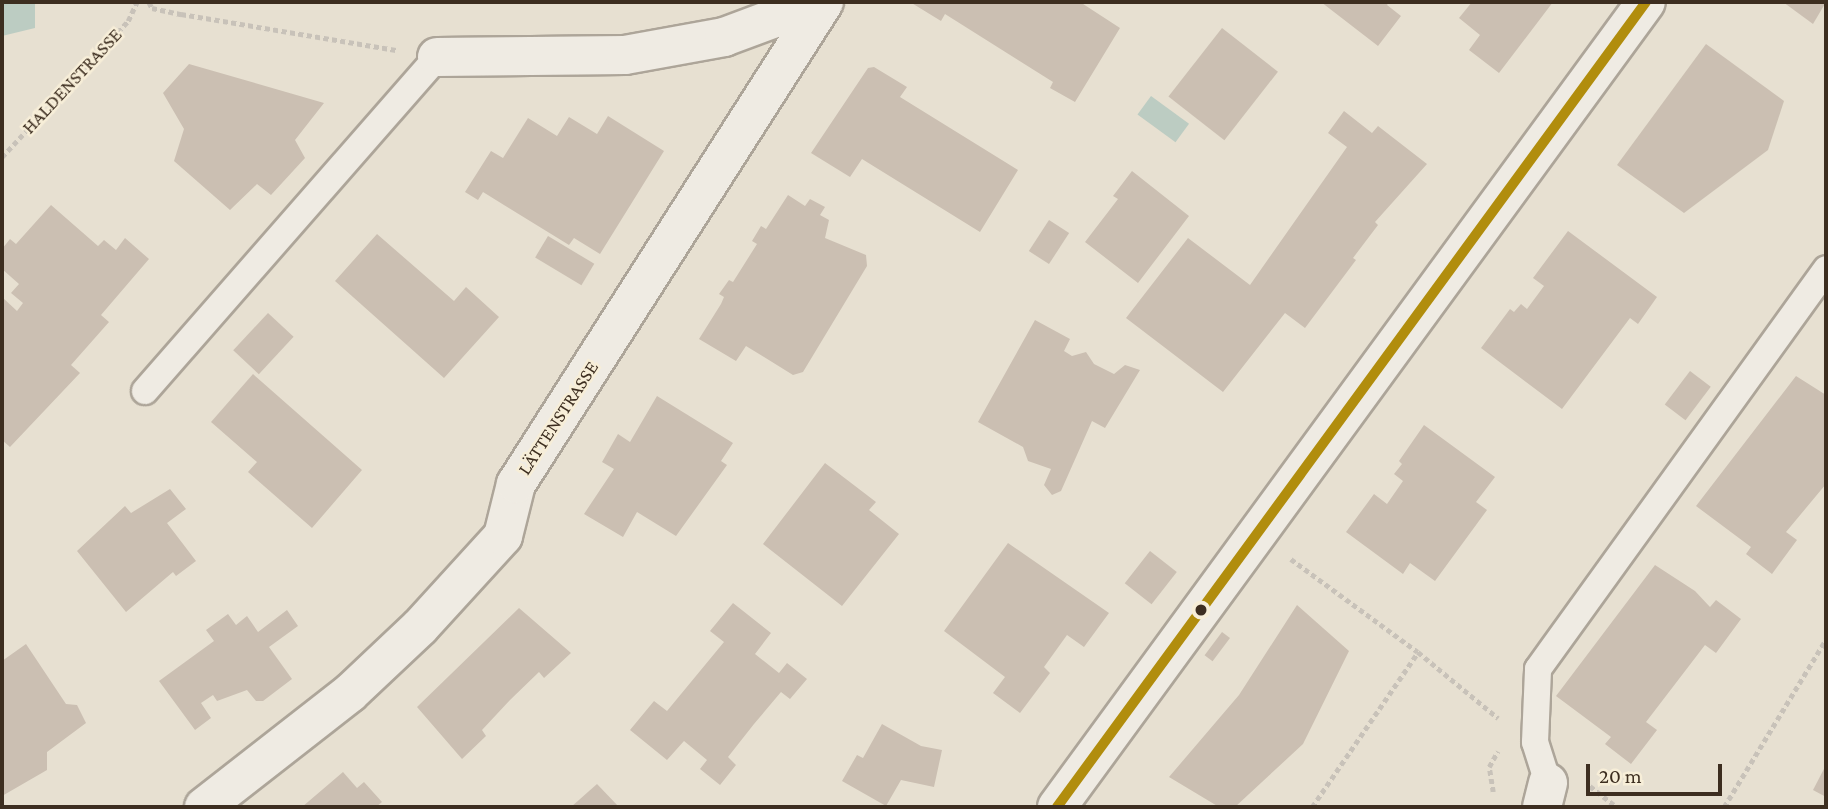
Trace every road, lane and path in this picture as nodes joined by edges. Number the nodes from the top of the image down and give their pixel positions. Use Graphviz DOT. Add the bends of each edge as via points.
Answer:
graph roads {
  1 [pos="137,2"];
  2 [pos="149,2"];
  3 [pos="818,2"];
  4 [pos="824,2"];
  5 [pos="1646,2"];
  6 [pos="437,57"];
  7 [pos="2,157"];
  8 [pos="1826,269"];
  9 [pos="145,391"];
  10 [pos="1288,557"];
  11 [pos="1826,639"];
  12 [pos="1820,648"];
  13 [pos="1418,652"];
  14 [pos="1826,652"];
  15 [pos="1507,725"];
  16 [pos="1600,794"];
  17 [pos="1545,795"];
  18 [pos="204,807"];
  19 [pos="1057,807"];
  20 [pos="1312,807"];
  21 [pos="1616,807"];
  22 [pos="1724,807"];
  1 -- 7 [label="path, HALDENSTRASSE" via="128,21"];
  2 -- 6 [label="path" via="152,8 181,14"];
  3 -- 6 [label="street" via="724,37 625,55"];
  4 -- 18 [label="street, LÄTTENSTRASSE" via="516,484 503,536 420,627 350,693"];
  5 -- 19 [label="street"];
  6 -- 9 [label="lane"];
  8 -- 17 [label="lane" via="1538,669 1535,742"];
  10 -- 13 [label="path"];
  11 -- 12 [label="path"];
  12 -- 14 [label="path"];
  12 -- 22 [label="path"];
  13 -- 15 [label="path"];
  13 -- 20 [label="path"];
  16 -- 21 [label="path"];
}
